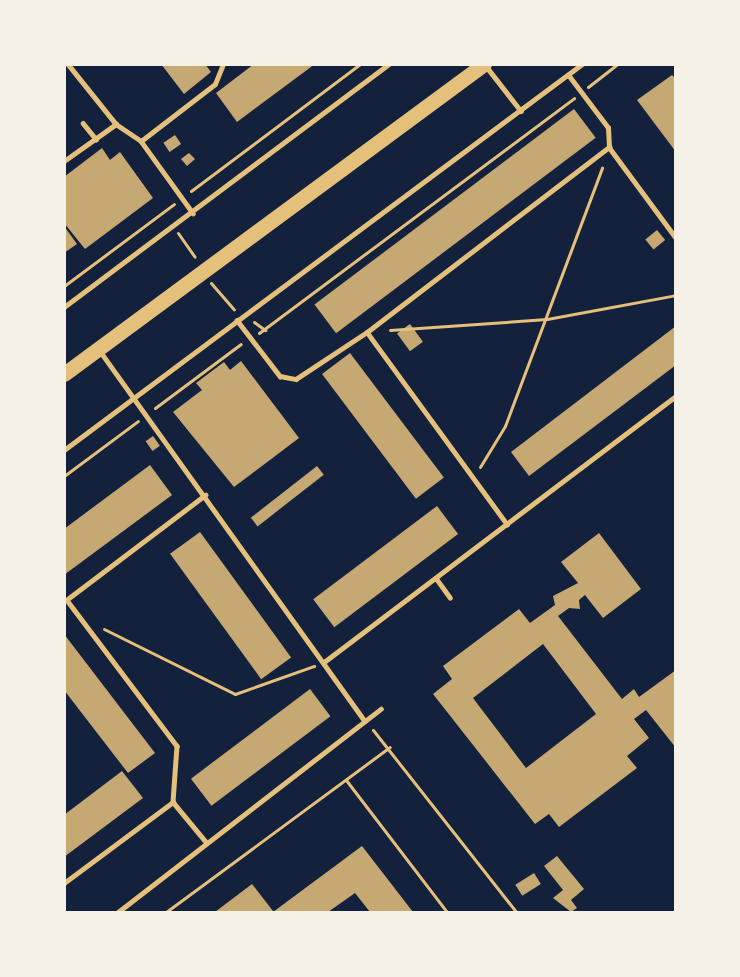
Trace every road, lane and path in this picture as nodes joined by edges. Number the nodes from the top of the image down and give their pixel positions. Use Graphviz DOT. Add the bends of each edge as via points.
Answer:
graph roads {
  1 [pos="68,64"];
  2 [pos="223,64"];
  3 [pos="360,64"];
  4 [pos="388,64"];
  5 [pos="485,64"];
  6 [pos="582,64"];
  7 [pos="616,64"];
  8 [pos="568,75"];
  9 [pos="580,93"];
  10 [pos="522,111"];
  11 [pos="83,123"];
  12 [pos="116,124"];
  13 [pos="96,139"];
  14 [pos="141,141"];
  15 [pos="609,147"];
  16 [pos="64,161"];
  17 [pos="183,197"];
  18 [pos="193,213"];
  19 [pos="675,238"];
  20 [pos="64,286"];
  21 [pos="675,295"];
  22 [pos="64,307"];
  23 [pos="547,319"];
  24 [pos="237,320"];
  25 [pos="367,332"];
  26 [pos="249,338"];
  27 [pos="99,348"];
  28 [pos="64,374"];
  29 [pos="135,396"];
  30 [pos="675,396"];
  31 [pos="148,414"];
  32 [pos="64,450"];
  33 [pos="64,476"];
  34 [pos="473,477"];
  35 [pos="206,495"];
  36 [pos="507,524"];
  37 [pos="436,578"];
  38 [pos="450,597"];
  39 [pos="66,600"];
  40 [pos="80,618"];
  41 [pos="324,662"];
  42 [pos="381,709"];
  43 [pos="365,721"];
  44 [pos="390,747"];
  45 [pos="346,780"];
  46 [pos="174,802"];
  47 [pos="207,843"];
  48 [pos="64,883"];
  49 [pos="118,912"];
  50 [pos="166,912"];
  51 [pos="447,912"];
  52 [pos="516,912"];
  1 -- 12 [label="lane"];
  2 -- 14 [label="lane" via="215,84"];
  3 -- 17 [label="path"];
  4 -- 18 [label="lane"];
  5 -- 10 [label="lane"];
  5 -- 27 [label="main road"];
  6 -- 8 [label="lane"];
  7 -- 9 [label="path"];
  8 -- 9 [label="lane"];
  8 -- 10 [label="lane"];
  9 -- 15 [label="lane" via="608,128"];
  9 -- 26 [label="path"];
  10 -- 24 [label="lane"];
  11 -- 13 [label="lane"];
  12 -- 13 [label="lane"];
  12 -- 14 [label="lane"];
  13 -- 16 [label="lane"];
  14 -- 17 [label="lane"];
  15 -- 19 [label="lane"];
  15 -- 23 [label="path"];
  15 -- 25 [label="lane"];
  17 -- 18 [label="lane"];
  17 -- 20 [label="path"];
  18 -- 22 [label="lane"];
  21 -- 23 [label="path"];
  23 -- 25 [label="path"];
  23 -- 34 [label="path" via="505,426"];
  24 -- 26 [label="lane"];
  24 -- 29 [label="lane"];
  25 -- 26 [label="lane" via="296,379 280,376"];
  25 -- 34 [label="lane"];
  26 -- 31 [label="path"];
  27 -- 28 [label="main road"];
  27 -- 29 [label="lane"];
  29 -- 31 [label="lane"];
  29 -- 32 [label="lane"];
  30 -- 36 [label="lane"];
  31 -- 33 [label="path"];
  31 -- 35 [label="lane"];
  34 -- 36 [label="lane"];
  35 -- 39 [label="lane"];
  35 -- 41 [label="lane"];
  36 -- 37 [label="lane"];
  37 -- 38 [label="lane"];
  37 -- 41 [label="lane"];
  39 -- 40 [label="lane"];
  40 -- 41 [label="path" via="235,694"];
  40 -- 46 [label="lane" via="177,746"];
  41 -- 43 [label="lane"];
  42 -- 43 [label="lane"];
  43 -- 44 [label="path"];
  43 -- 47 [label="lane"];
  44 -- 45 [label="path"];
  44 -- 52 [label="path"];
  45 -- 50 [label="path"];
  45 -- 51 [label="path"];
  46 -- 47 [label="lane"];
  46 -- 48 [label="lane"];
  47 -- 49 [label="lane"];
}
